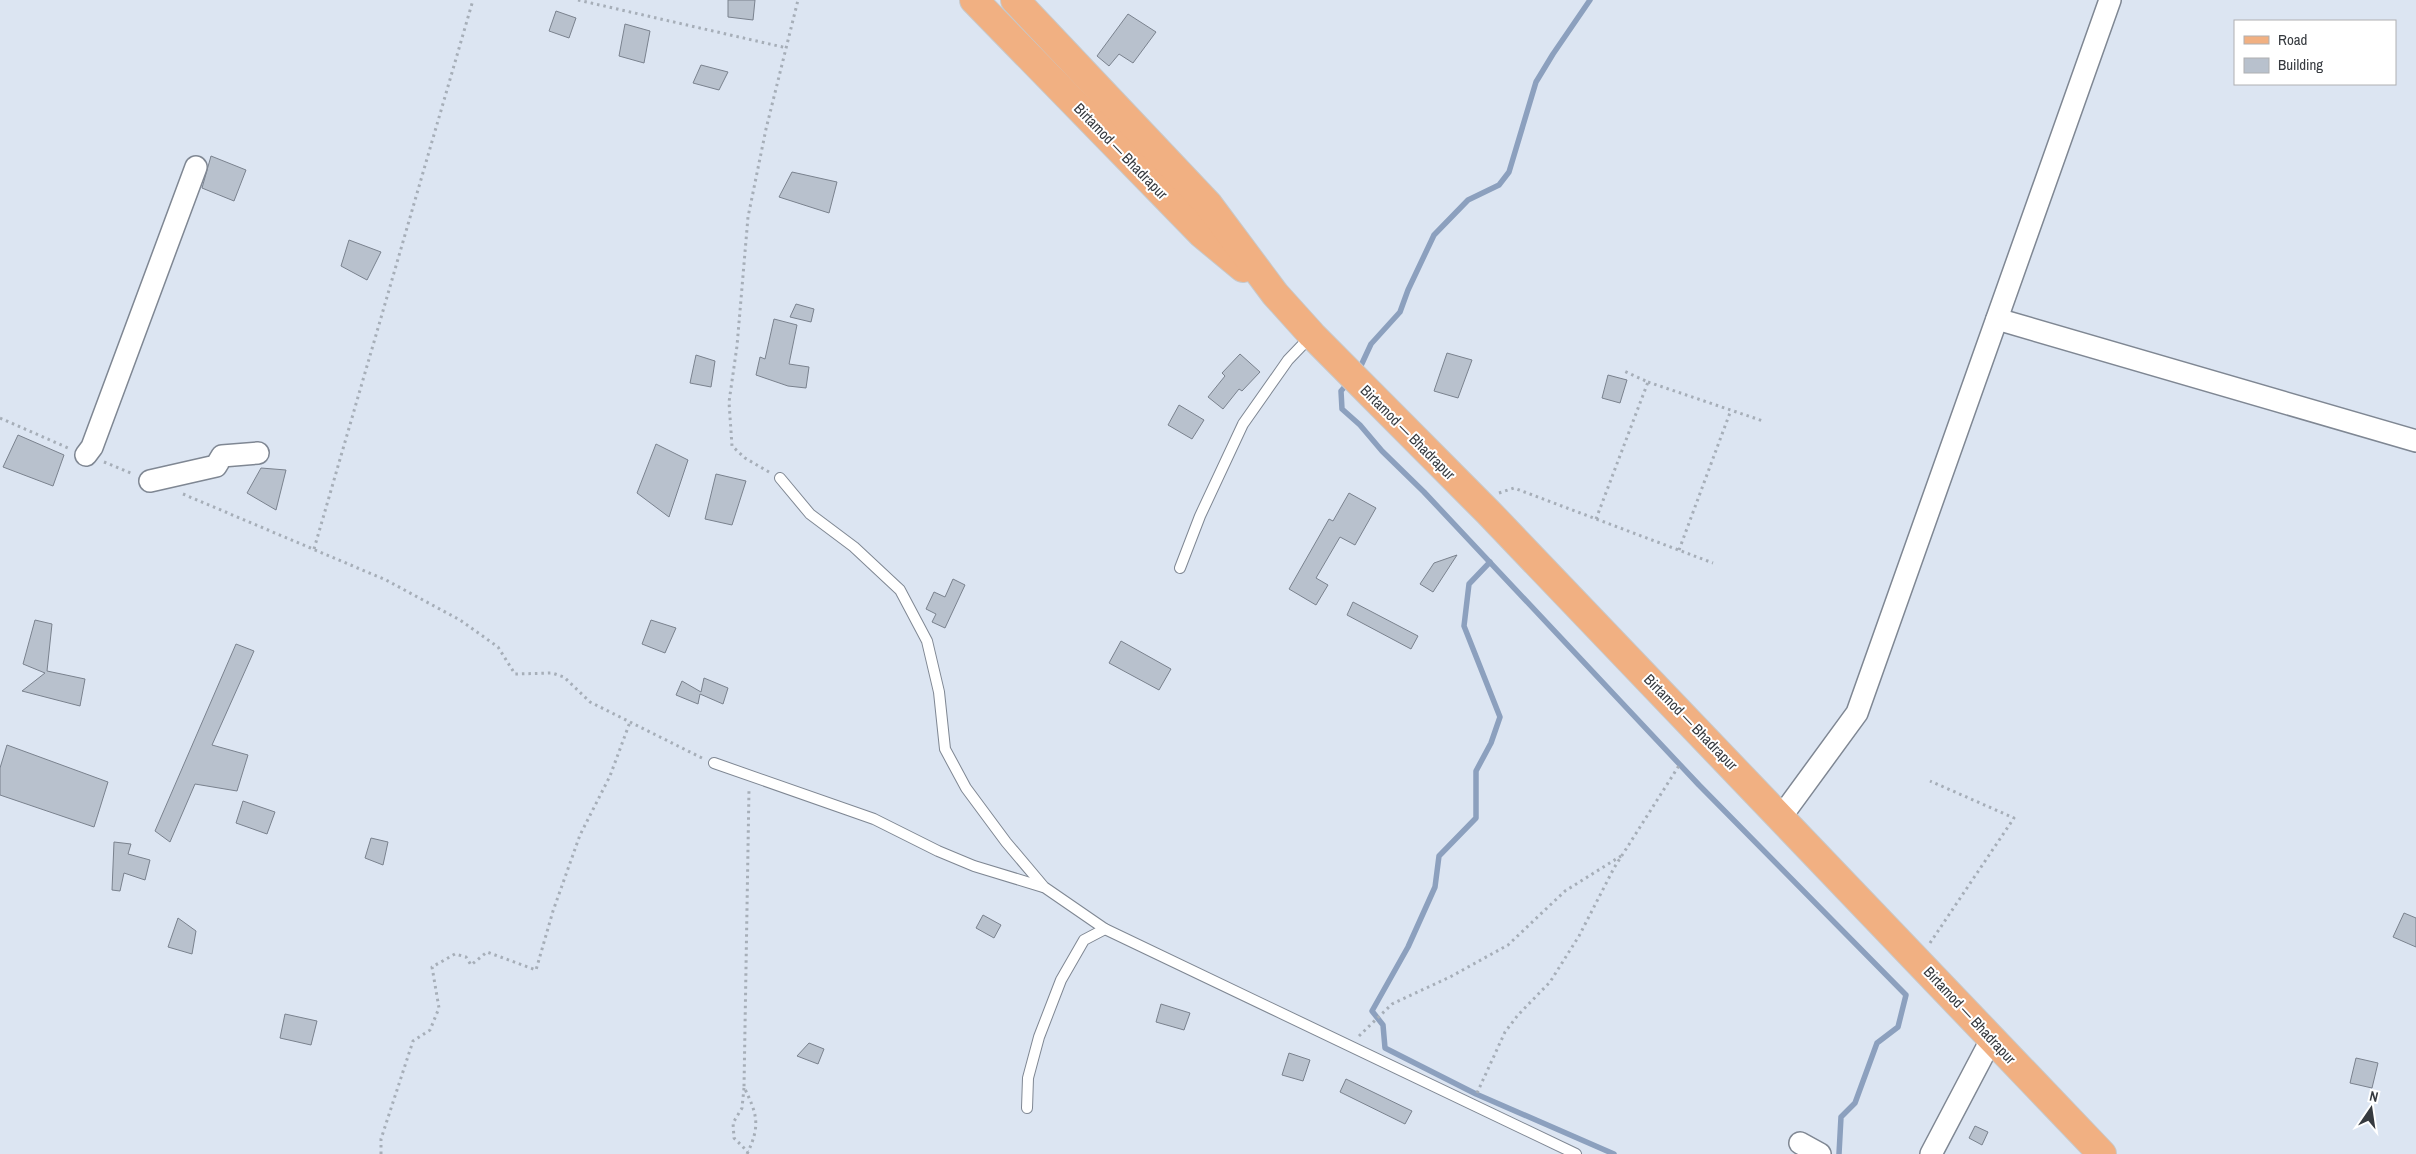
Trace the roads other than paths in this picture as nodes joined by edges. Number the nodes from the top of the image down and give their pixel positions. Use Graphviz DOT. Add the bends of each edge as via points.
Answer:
graph roads {
  1 [pos="974,0"];
  2 [pos="1015,0"];
  3 [pos="2110,0"];
  4 [pos="196,167"];
  5 [pos="1275,294"];
  6 [pos="1997,319"];
  7 [pos="1312,335"];
  8 [pos="2416,441"];
  9 [pos="258,453"];
  10 [pos="86,455"];
  11 [pos="780,478"];
  12 [pos="150,481"];
  13 [pos="1180,568"];
  14 [pos="714,763"];
  15 [pos="1781,817"];
  16 [pos="1044,887"];
  17 [pos="1105,929"];
  18 [pos="1992,1038"];
  19 [pos="1027,1108"];
  20 [pos="1800,1142"];
  21 [pos="1576,1154"];
  22 [pos="1820,1154"];
  23 [pos="1931,1154"];
  24 [pos="2102,1154"];
  1 -- 5 [label="main road, Birtamod — Bhadrapur" via="1202,234"];
  2 -- 5 [label="main road, Birtamod — Bhadrapur" via="1208,204"];
  3 -- 6 [label="street"];
  4 -- 10 [label="street" via="92,447"];
  5 -- 7 [label="main road, Birtamod — Bhadrapur"];
  6 -- 8 [label="street"];
  6 -- 15 [label="street" via="1857,713"];
  7 -- 13 [label="lane" via="1288,360 1243,424 1200,516"];
  7 -- 15 [label="main road, Birtamod — Bhadrapur"];
  9 -- 12 [label="street" via="222,456 216,466"];
  11 -- 16 [label="lane" via="810,514 854,547 900,590 927,641 939,692 945,749 966,788"];
  14 -- 16 [label="lane" via="874,819 974,866"];
  15 -- 18 [label="main road, Birtamod — Bhadrapur"];
  16 -- 17 [label="lane"];
  17 -- 19 [label="lane" via="1084,940 1061,980 1039,1036 1028,1078"];
  17 -- 21 [label="lane"];
  18 -- 23 [label="street"];
  18 -- 24 [label="main road, Birtamod — Bhadrapur"];
  20 -- 22 [label="street"];
}
